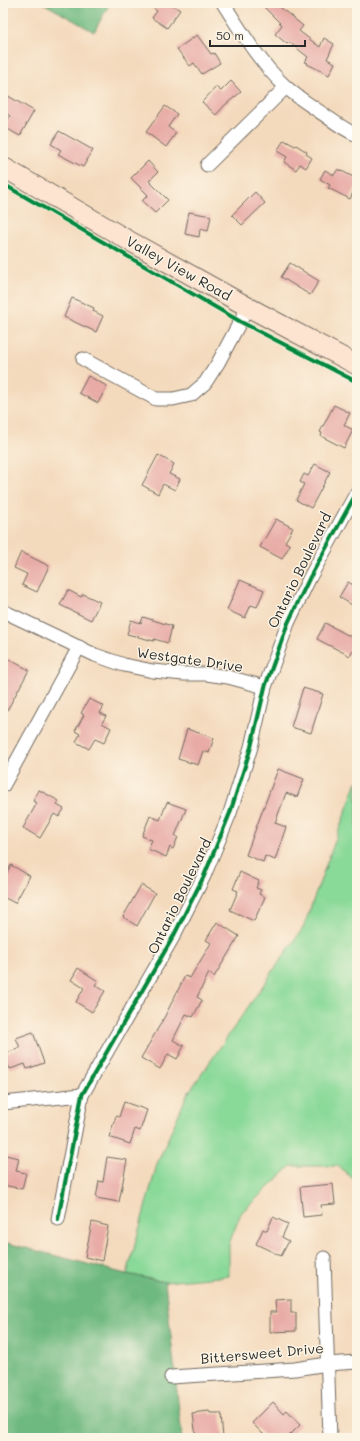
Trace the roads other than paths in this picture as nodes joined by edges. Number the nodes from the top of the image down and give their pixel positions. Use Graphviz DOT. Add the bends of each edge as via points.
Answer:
graph roads {
  1 [pos="223,3"];
  2 [pos="286,87"];
  3 [pos="357,135"];
  4 [pos="207,165"];
  5 [pos="3,166"];
  6 [pos="248,307"];
  7 [pos="83,359"];
  8 [pos="357,365"];
  9 [pos="357,492"];
  10 [pos="3,611"];
  11 [pos="79,647"];
  12 [pos="265,687"];
  13 [pos="3,786"];
  14 [pos="82,1095"];
  15 [pos="3,1103"];
  16 [pos="58,1219"];
  17 [pos="324,1258"];
  18 [pos="357,1362"];
  19 [pos="327,1364"];
  20 [pos="171,1377"];
  21 [pos="330,1438"];
  1 -- 2 [label="street" via="248,44"];
  2 -- 3 [label="street" via="313,108"];
  2 -- 4 [label="street"];
  5 -- 6 [label="main road, Valley View Road"];
  6 -- 7 [label="street" via="218,363 205,383 191,395 156,399"];
  6 -- 8 [label="main road, Valley View Road"];
  9 -- 12 [label="street, Ontario Boulevard" via="288,623"];
  10 -- 11 [label="street, Westgate Drive"];
  11 -- 12 [label="street, Westgate Drive" via="124,665 153,671 228,677"];
  11 -- 13 [label="street"];
  12 -- 14 [label="street, Ontario Boulevard" via="251,747 230,813 204,876 173,937"];
  14 -- 15 [label="street"];
  14 -- 16 [label="street, Ontario Boulevard"];
  17 -- 19 [label="street"];
  18 -- 19 [label="street, Bittersweet Drive"];
  19 -- 20 [label="street, Bittersweet Drive" via="295,1369"];
  19 -- 21 [label="street"];
}
